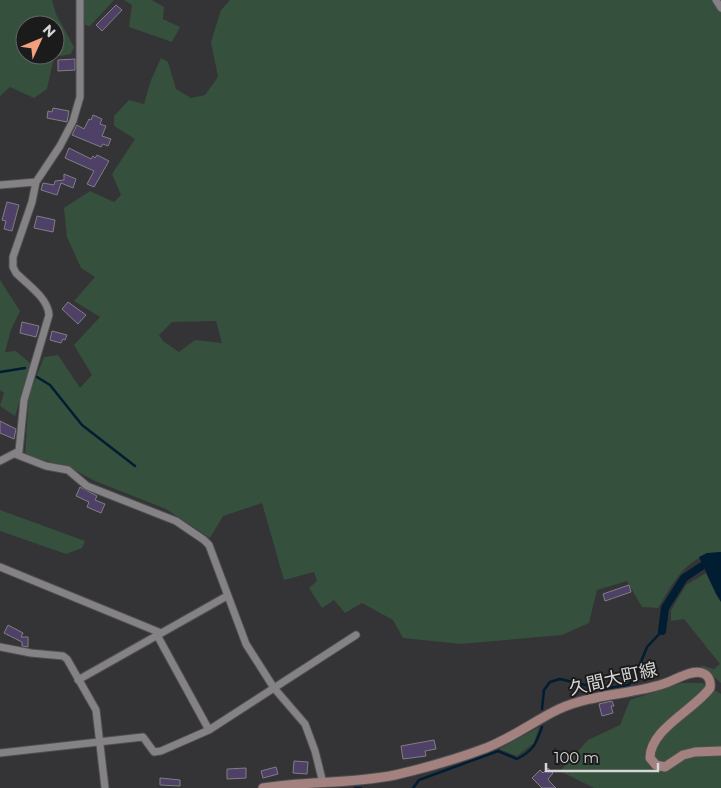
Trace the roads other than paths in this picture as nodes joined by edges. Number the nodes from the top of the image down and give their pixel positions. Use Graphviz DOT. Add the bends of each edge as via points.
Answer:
graph roads {
  1 [pos="80,0"];
  2 [pos="716,0"];
  3 [pos="721,8"];
  4 [pos="36,182"];
  5 [pos="0,185"];
  6 [pos="15,454"];
  7 [pos="0,461"];
  8 [pos="0,567"];
  9 [pos="227,596"];
  10 [pos="159,634"];
  11 [pos="356,635"];
  12 [pos="0,647"];
  13 [pos="78,680"];
  14 [pos="274,688"];
  15 [pos="209,730"];
  16 [pos="100,743"];
  17 [pos="721,751"];
  18 [pos="0,753"];
  19 [pos="324,783"];
  20 [pos="105,788"];
  21 [pos="263,788"];
  1 -- 4 [label="street" via="80,98 73,122"];
  2 -- 3 [label="street"];
  4 -- 5 [label="street"];
  4 -- 6 [label="street" via="13,257 13,267 45,302 49,316 24,400 20,446"];
  6 -- 7 [label="street"];
  6 -- 9 [label="street" via="46,466 68,470 87,486 176,521 209,545"];
  8 -- 10 [label="street"];
  9 -- 10 [label="street"];
  9 -- 14 [label="street" via="246,644"];
  10 -- 13 [label="street"];
  10 -- 15 [label="street"];
  11 -- 14 [label="street"];
  12 -- 13 [label="street" via="63,656"];
  13 -- 16 [label="street" via="96,710"];
  14 -- 15 [label="street"];
  14 -- 19 [label="street" via="305,724"];
  15 -- 16 [label="street" via="154,752 143,737"];
  16 -- 18 [label="street"];
  16 -- 20 [label="street"];
  17 -- 19 [label="main road, 久間大町線" via="683,755 665,767 656,765 650,758 652,747 661,733 710,688 704,674 693,673 662,685 584,700 486,748 428,766 359,781"];
  19 -- 21 [label="main road, 久間大町線"];
}
